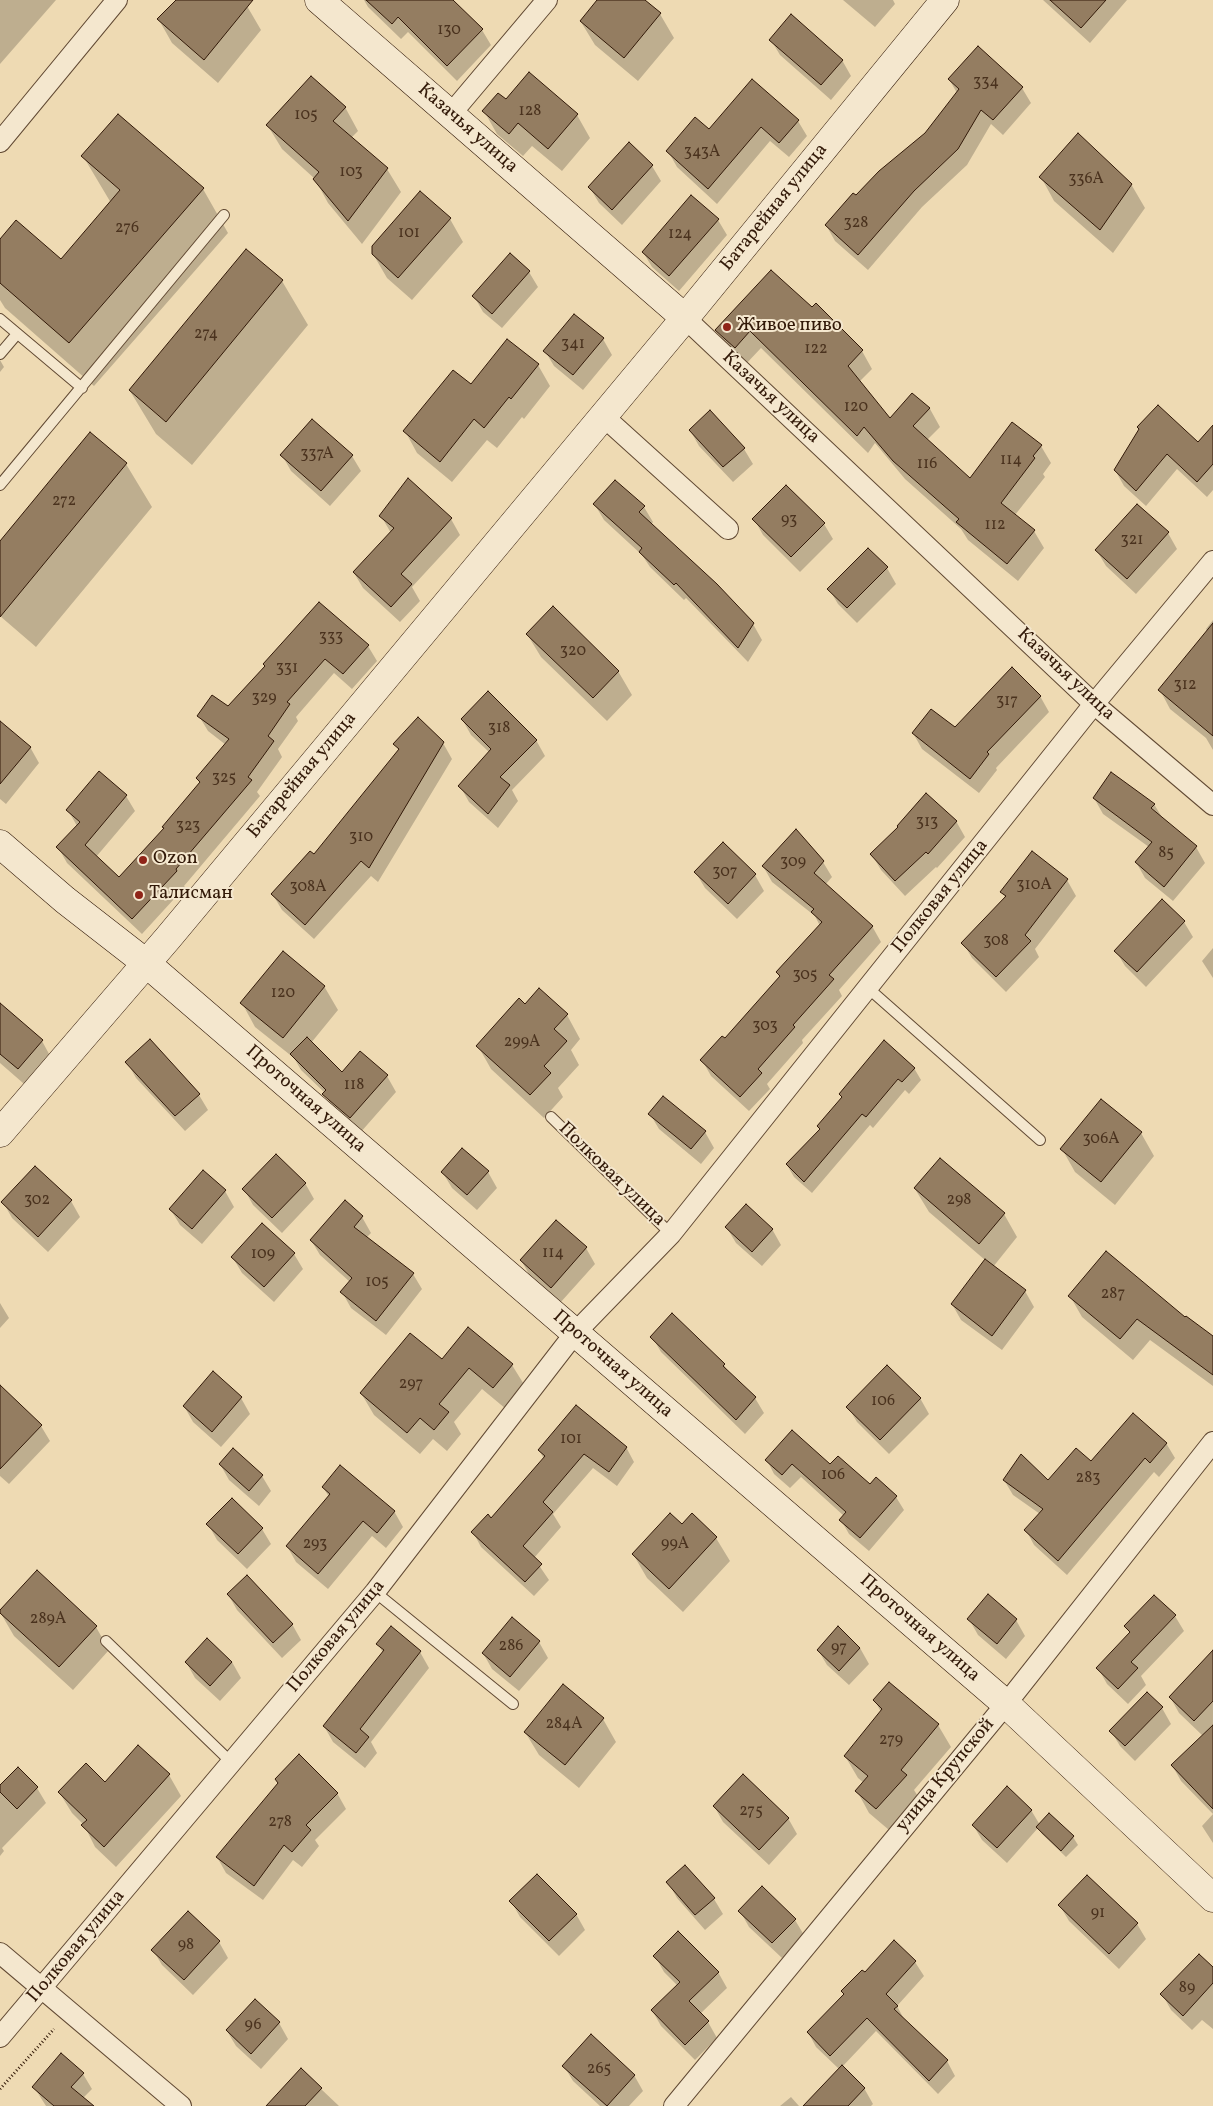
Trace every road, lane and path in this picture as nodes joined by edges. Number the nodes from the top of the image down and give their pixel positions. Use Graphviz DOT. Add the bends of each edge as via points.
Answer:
graph roads {
  1 [pos="117,0"];
  2 [pos="319,0"];
  3 [pos="547,0"];
  4 [pos="945,0"];
  5 [pos="450,115"];
  6 [pos="0,142"];
  7 [pos="224,215"];
  8 [pos="685,318"];
  9 [pos="0,319"];
  10 [pos="17,334"];
  11 [pos="0,354"];
  12 [pos="82,388"];
  13 [pos="603,416"];
  14 [pos="0,486"];
  15 [pos="728,529"];
  16 [pos="1213,561"];
  17 [pos="1094,704"];
  18 [pos="1213,805"];
  19 [pos="0,844"];
  20 [pos="146,964"];
  21 [pos="868,988"];
  22 [pos="551,1117"];
  23 [pos="0,1133"];
  24 [pos="1040,1140"];
  25 [pos="671,1234"];
  26 [pos="575,1333"];
  27 [pos="1213,1442"];
  28 [pos="375,1592"];
  29 [pos="106,1641"];
  30 [pos="513,1704"];
  31 [pos="1006,1704"];
  32 [pos="232,1763"];
  33 [pos="1213,1898"];
  34 [pos="0,1953"];
  35 [pos="42,1990"];
  36 [pos="69,2012"];
  37 [pos="0,2037"];
  38 [pos="0,2089"];
  39 [pos="181,2106"];
  40 [pos="674,2106"];
  1 -- 6 [label="street"];
  2 -- 5 [label="street, Казачья улица"];
  3 -- 5 [label="street"];
  4 -- 8 [label="street, Батарейная улица"];
  5 -- 8 [label="street, Казачья улица"];
  7 -- 12 [label="lane"];
  8 -- 13 [label="street, Батарейная улица"];
  8 -- 17 [label="street, Казачья улица"];
  9 -- 10 [label="lane"];
  10 -- 11 [label="lane"];
  10 -- 12 [label="lane"];
  12 -- 14 [label="lane"];
  13 -- 15 [label="street"];
  13 -- 20 [label="street, Батарейная улица"];
  16 -- 17 [label="street, Полковая улица"];
  17 -- 18 [label="street, Казачья улица"];
  17 -- 21 [label="street, Полковая улица"];
  19 -- 20 [label="street, Проточная улица"];
  20 -- 23 [label="street, Батарейная улица"];
  20 -- 26 [label="street, Проточная улица"];
  21 -- 24 [label="lane"];
  21 -- 25 [label="street, Полковая улица"];
  22 -- 25 [label="lane, Полковая улица"];
  25 -- 26 [label="street, Полковая улица"];
  26 -- 28 [label="street, Полковая улица"];
  26 -- 31 [label="street, Проточная улица"];
  27 -- 31 [label="street, улица Крупской"];
  28 -- 30 [label="lane"];
  28 -- 32 [label="street, Полковая улица"];
  29 -- 32 [label="lane"];
  31 -- 33 [label="street, Проточная улица"];
  31 -- 40 [label="street, улица Крупской"];
  32 -- 35 [label="street, Полковая улица"];
  34 -- 35 [label="street"];
  35 -- 36 [label="street"];
  35 -- 37 [label="street, Полковая улица"];
  36 -- 38 [label="path"];
  36 -- 39 [label="street"];
}
